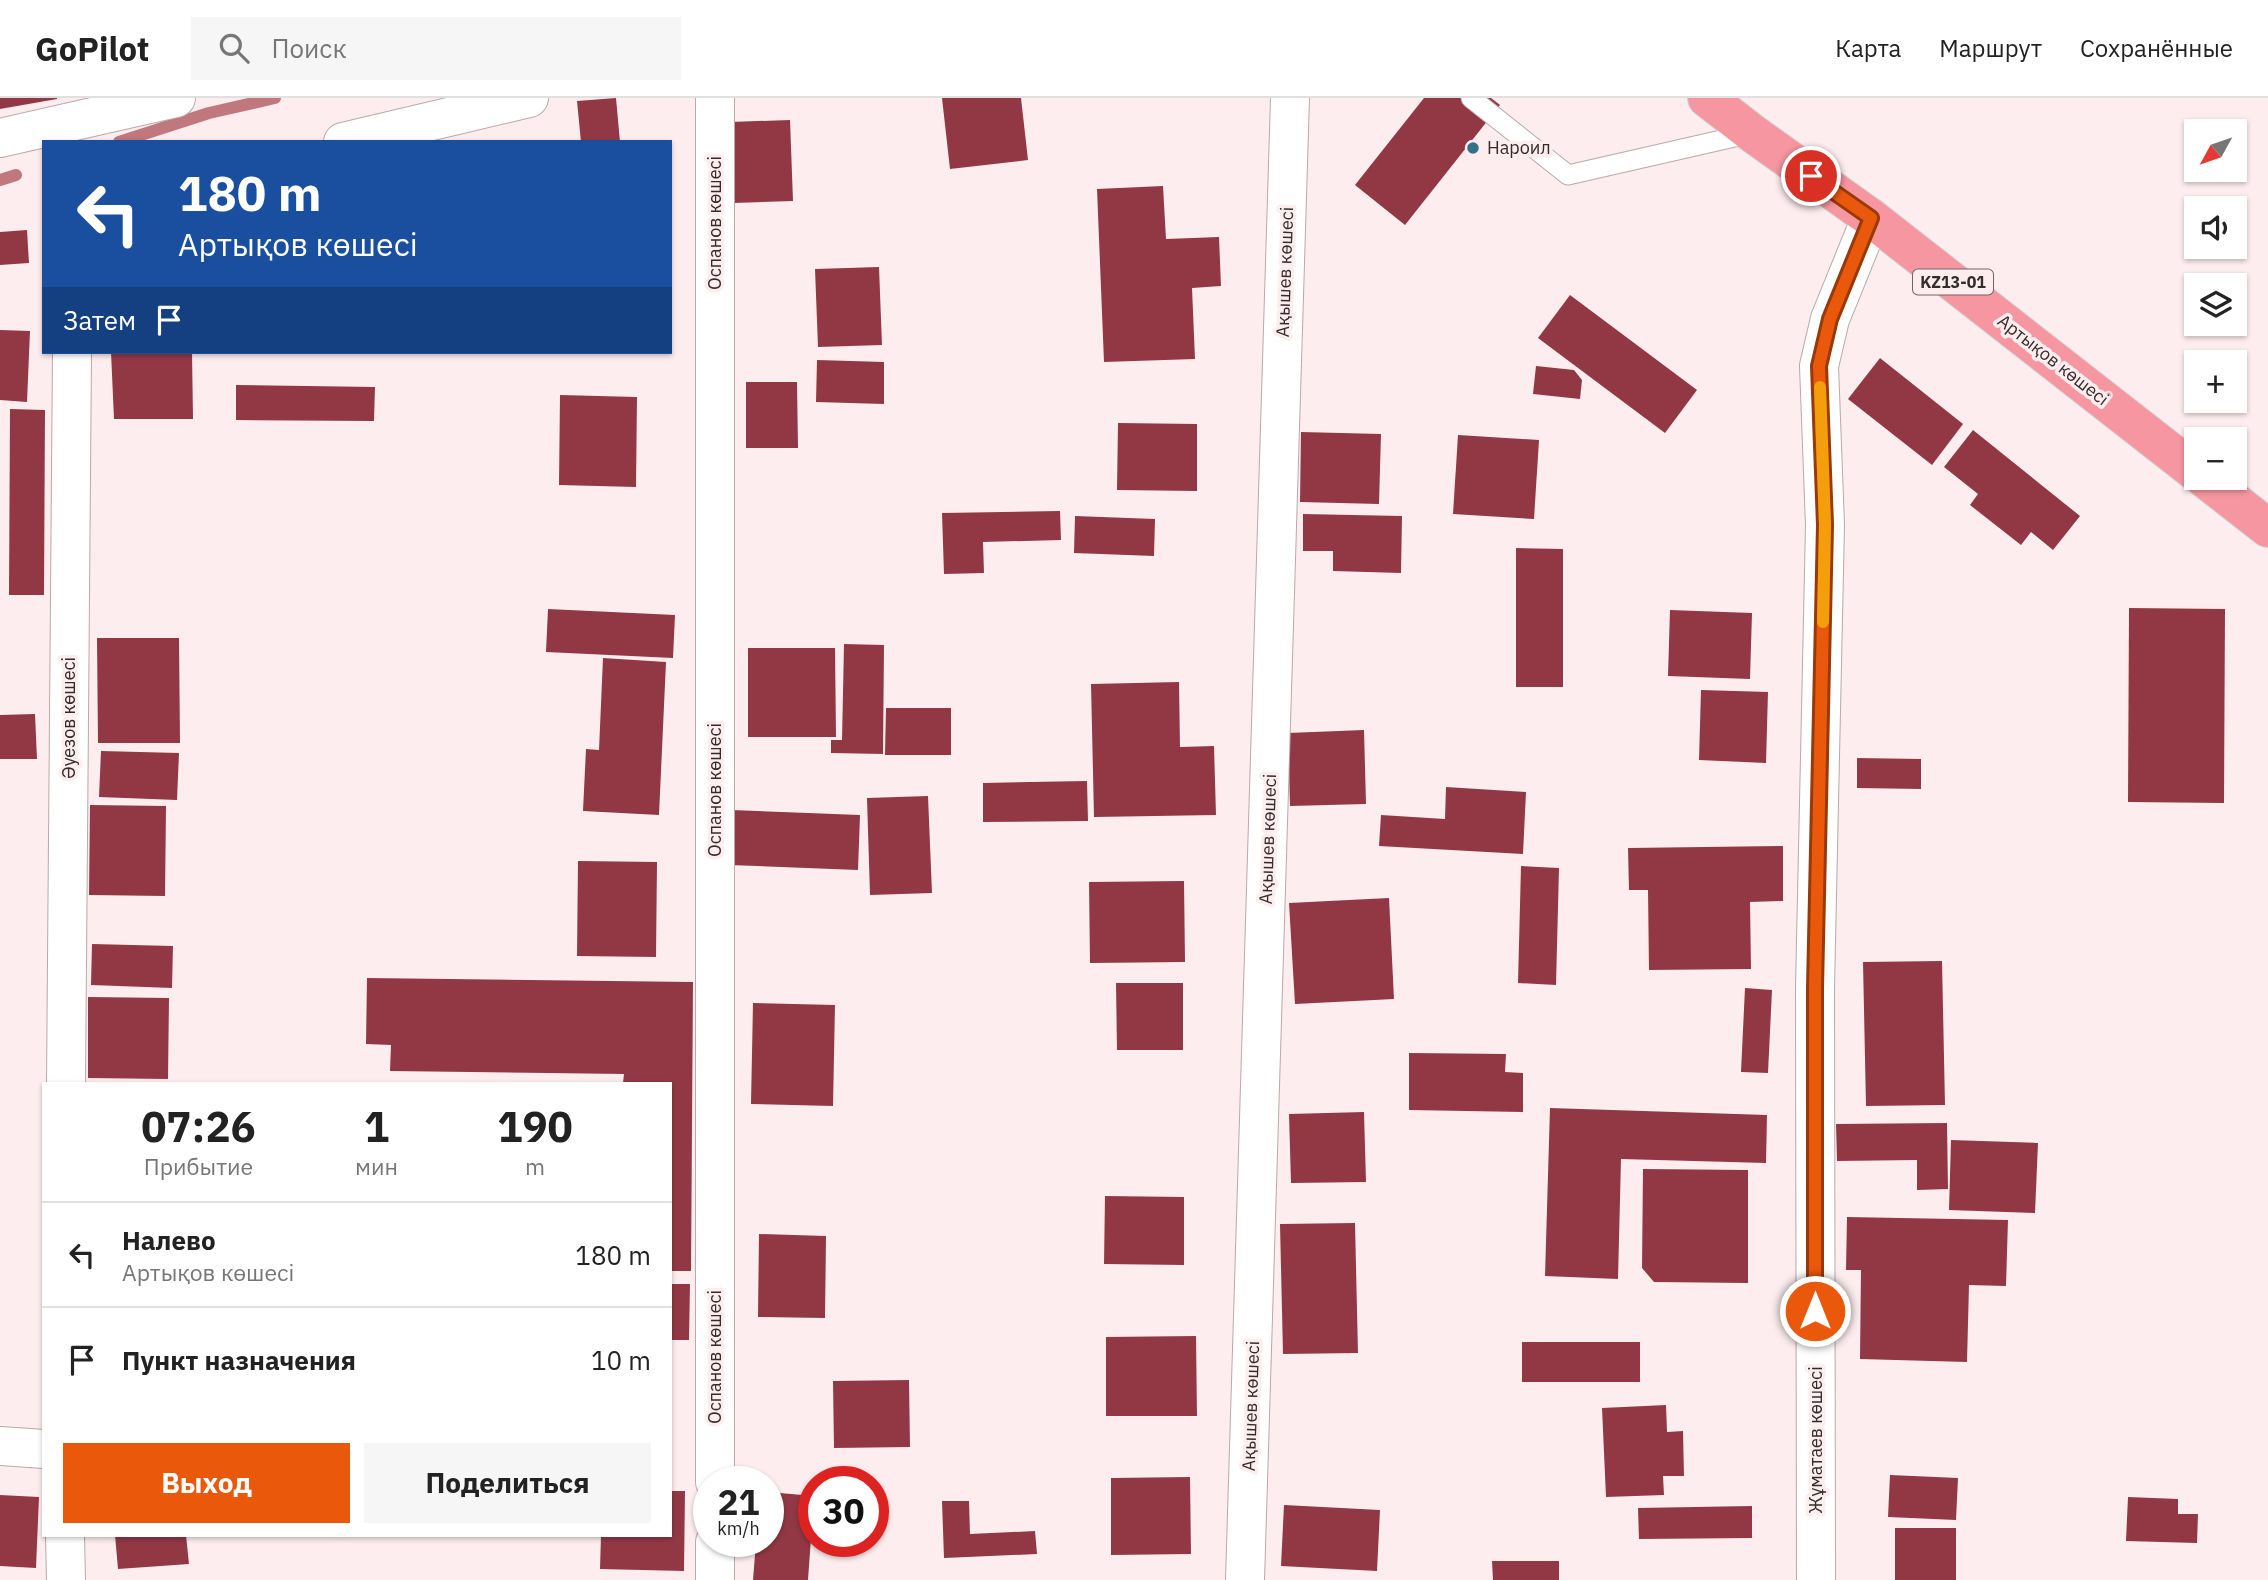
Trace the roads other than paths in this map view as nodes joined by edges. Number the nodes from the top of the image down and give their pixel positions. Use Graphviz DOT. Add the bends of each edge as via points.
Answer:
graph roads {
  1 [pos="176,98"];
  2 [pos="529,98"];
  3 [pos="715,98"];
  4 [pos="1290,98"];
  5 [pos="1471,98"];
  6 [pos="1707,98"];
  7 [pos="1752,133"];
  8 [pos="350,140"];
  9 [pos="23,143"];
  10 [pos="1871,218"];
  11 [pos="72,354"];
  12 [pos="2184,463"];
  13 [pos="2219,490"];
  14 [pos="2268,528"];
  15 [pos="66,1082"];
  16 [pos="0,1446"];
  17 [pos="42,1449"];
  18 [pos="715,1466"];
  19 [pos="65,1537"];
  20 [pos="715,1557"];
  21 [pos="66,1580"];
  22 [pos="715,1580"];
  23 [pos="1245,1580"];
  24 [pos="1816,1580"];
  1 -- 9 [label="street"];
  2 -- 8 [label="street"];
  3 -- 18 [label="street, Оспанов көшесі"];
  4 -- 23 [label="street, Ақышев көшесі"];
  5 -- 7 [label="lane" via="1568,175"];
  6 -- 7 [label="highway, Артықов көшесі / KZ13-01"];
  7 -- 10 [label="highway, Артықов көшесі / KZ13-01"];
  10 -- 12 [label="highway, Артықов көшесі / KZ13-01"];
  10 -- 24 [label="street, Жұматаев көшесі" via="1830,319 1819,366 1825,525 1815,988"];
  11 -- 15 [label="street, Әуезов көшесі"];
  13 -- 14 [label="highway"];
  16 -- 17 [label="street"];
  19 -- 21 [label="street"];
  20 -- 22 [label="street"];
}
